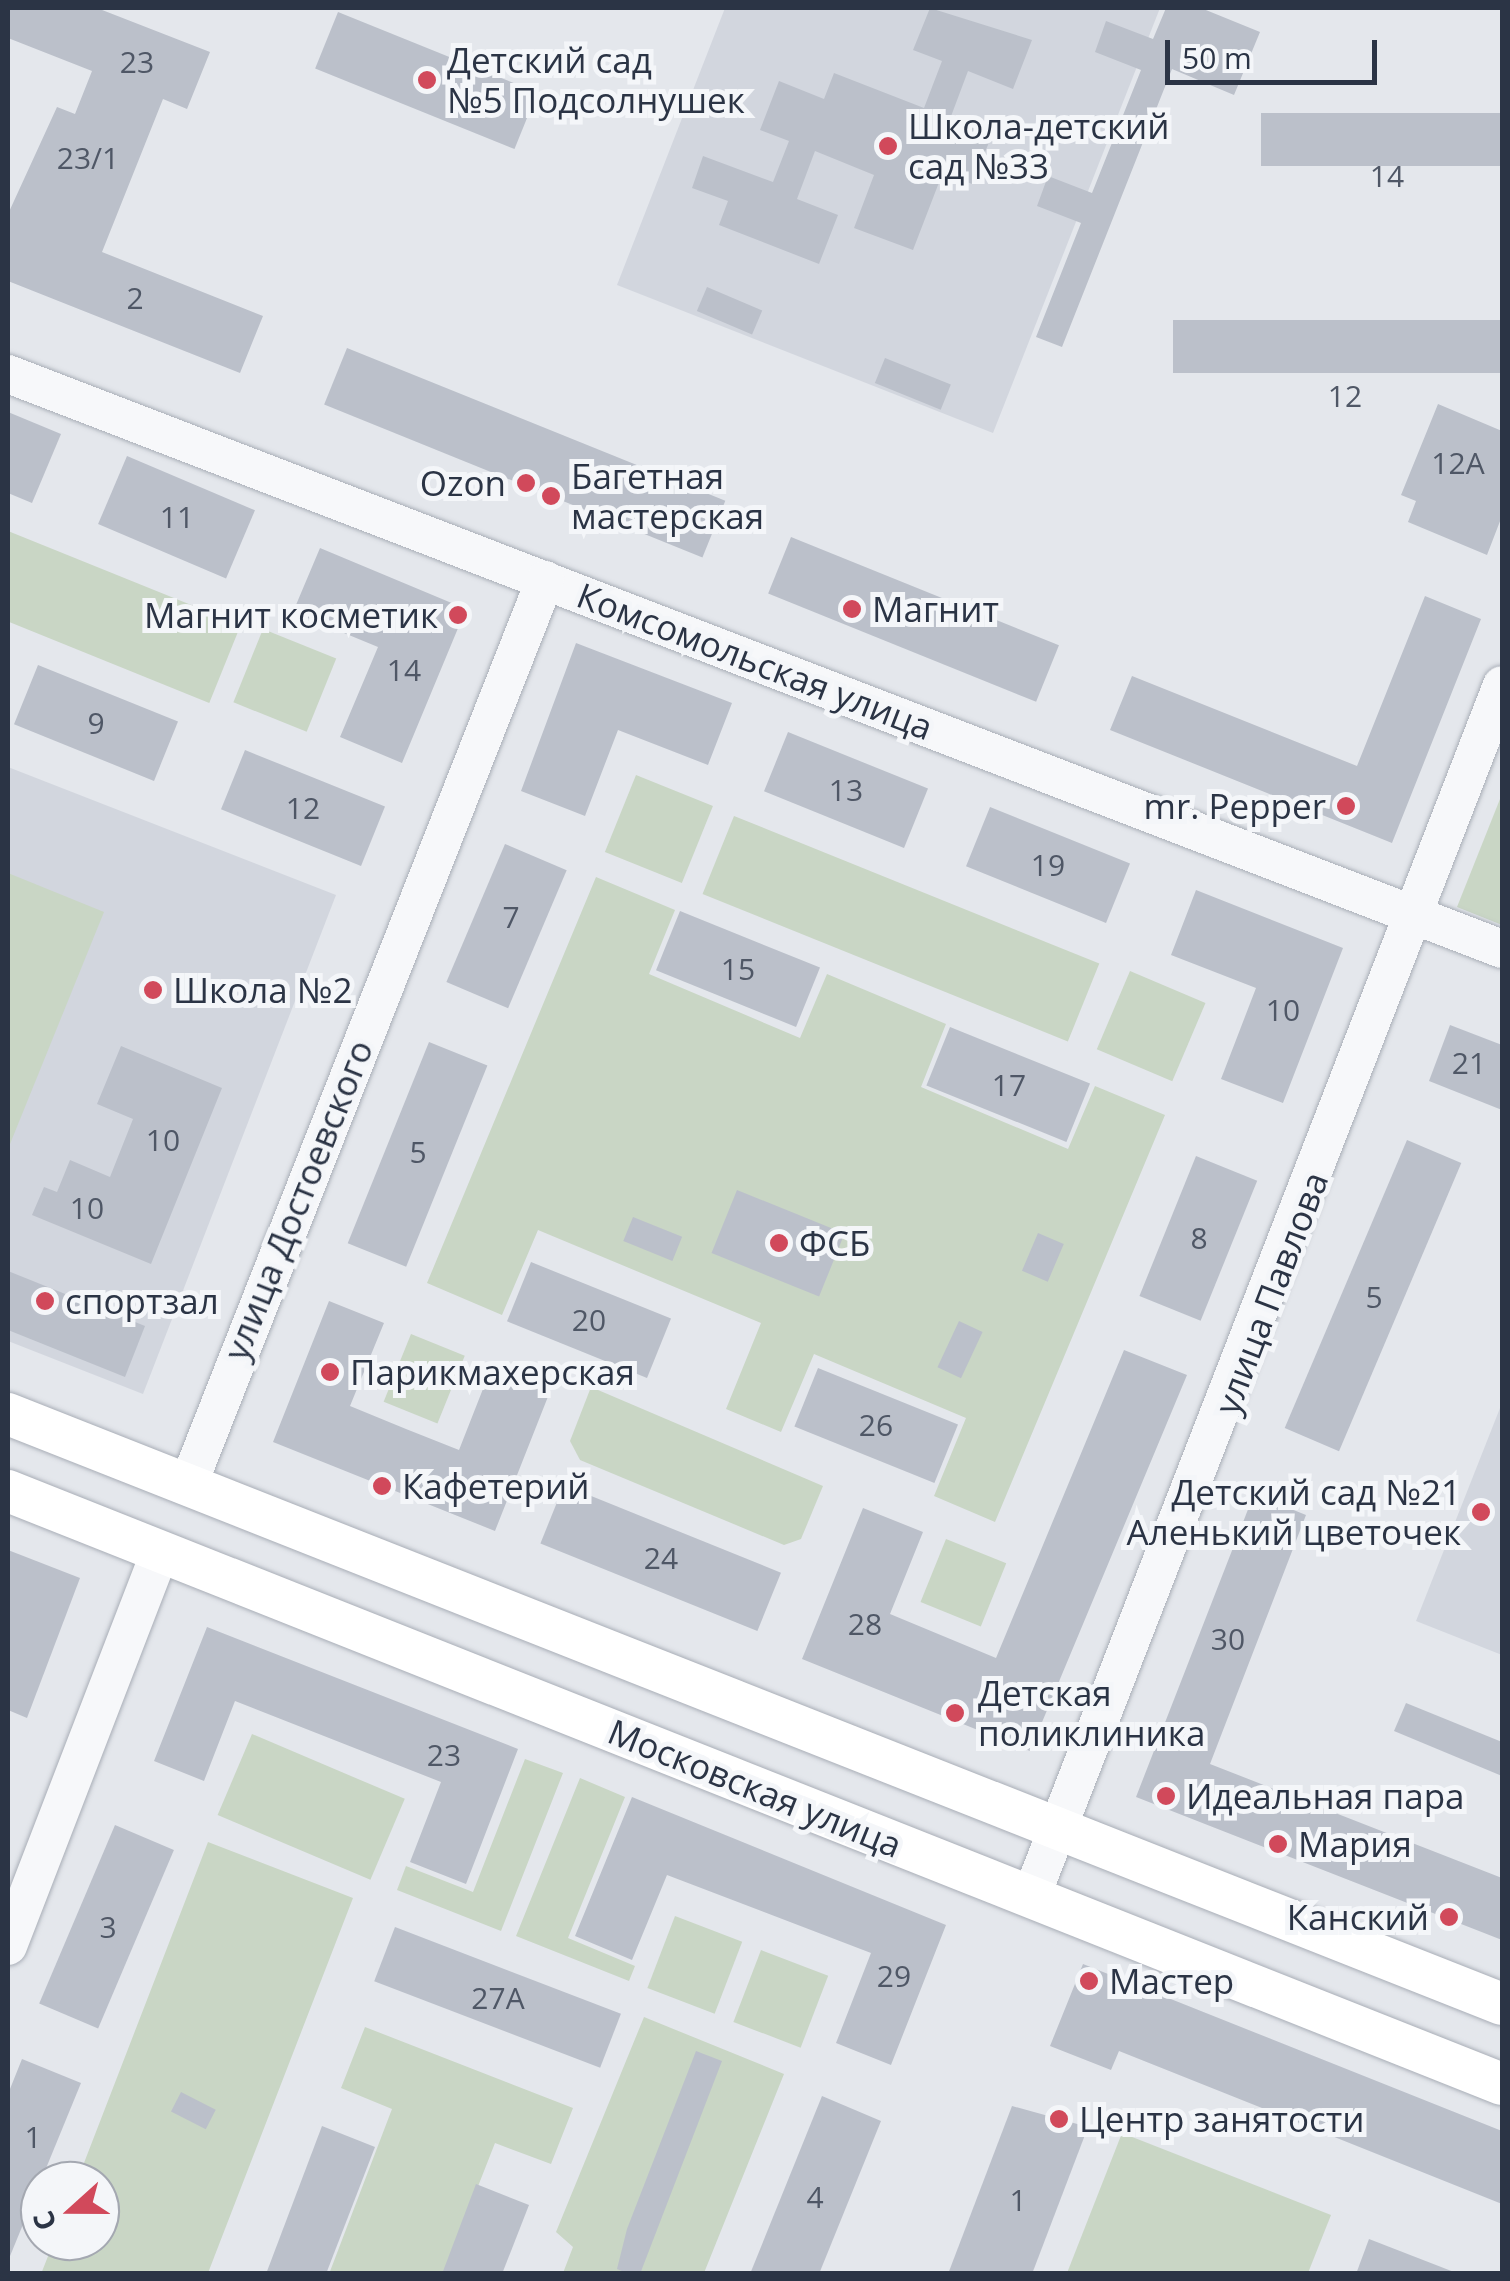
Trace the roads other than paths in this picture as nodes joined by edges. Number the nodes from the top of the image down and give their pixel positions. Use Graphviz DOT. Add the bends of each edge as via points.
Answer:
graph roads {
  1 [pos="8,374"];
  2 [pos="545,580"];
  3 [pos="1502,685"];
  4 [pos="1416,915"];
  5 [pos="1502,949"];
  6 [pos="8,1414"];
  7 [pos="188,1486"];
  8 [pos="8,1491"];
  9 [pos="160,1552"];
  10 [pos="1058,1828"];
  11 [pos="1031,1897"];
  12 [pos="8,1946"];
  13 [pos="1502,2004"];
  14 [pos="1502,2084"];
  1 -- 2 [label="street, Комсомольская улица"];
  2 -- 4 [label="street, Комсомольская улица"];
  2 -- 7 [label="street, улица Достоевского"];
  3 -- 4 [label="street, улица Павлова"];
  4 -- 5 [label="street, Комсомольская улица"];
  4 -- 10 [label="street, улица Павлова"];
  6 -- 7 [label="main road, Московская улица"];
  7 -- 10 [label="main road, Московская улица"];
  8 -- 9 [label="main road, Московская улица"];
  9 -- 11 [label="main road, Московская улица"];
  9 -- 12 [label="street"];
  10 -- 11 [label="street, улица Павлова"];
  10 -- 13 [label="main road, Московская улица"];
  11 -- 14 [label="main road, Московская улица"];
}
